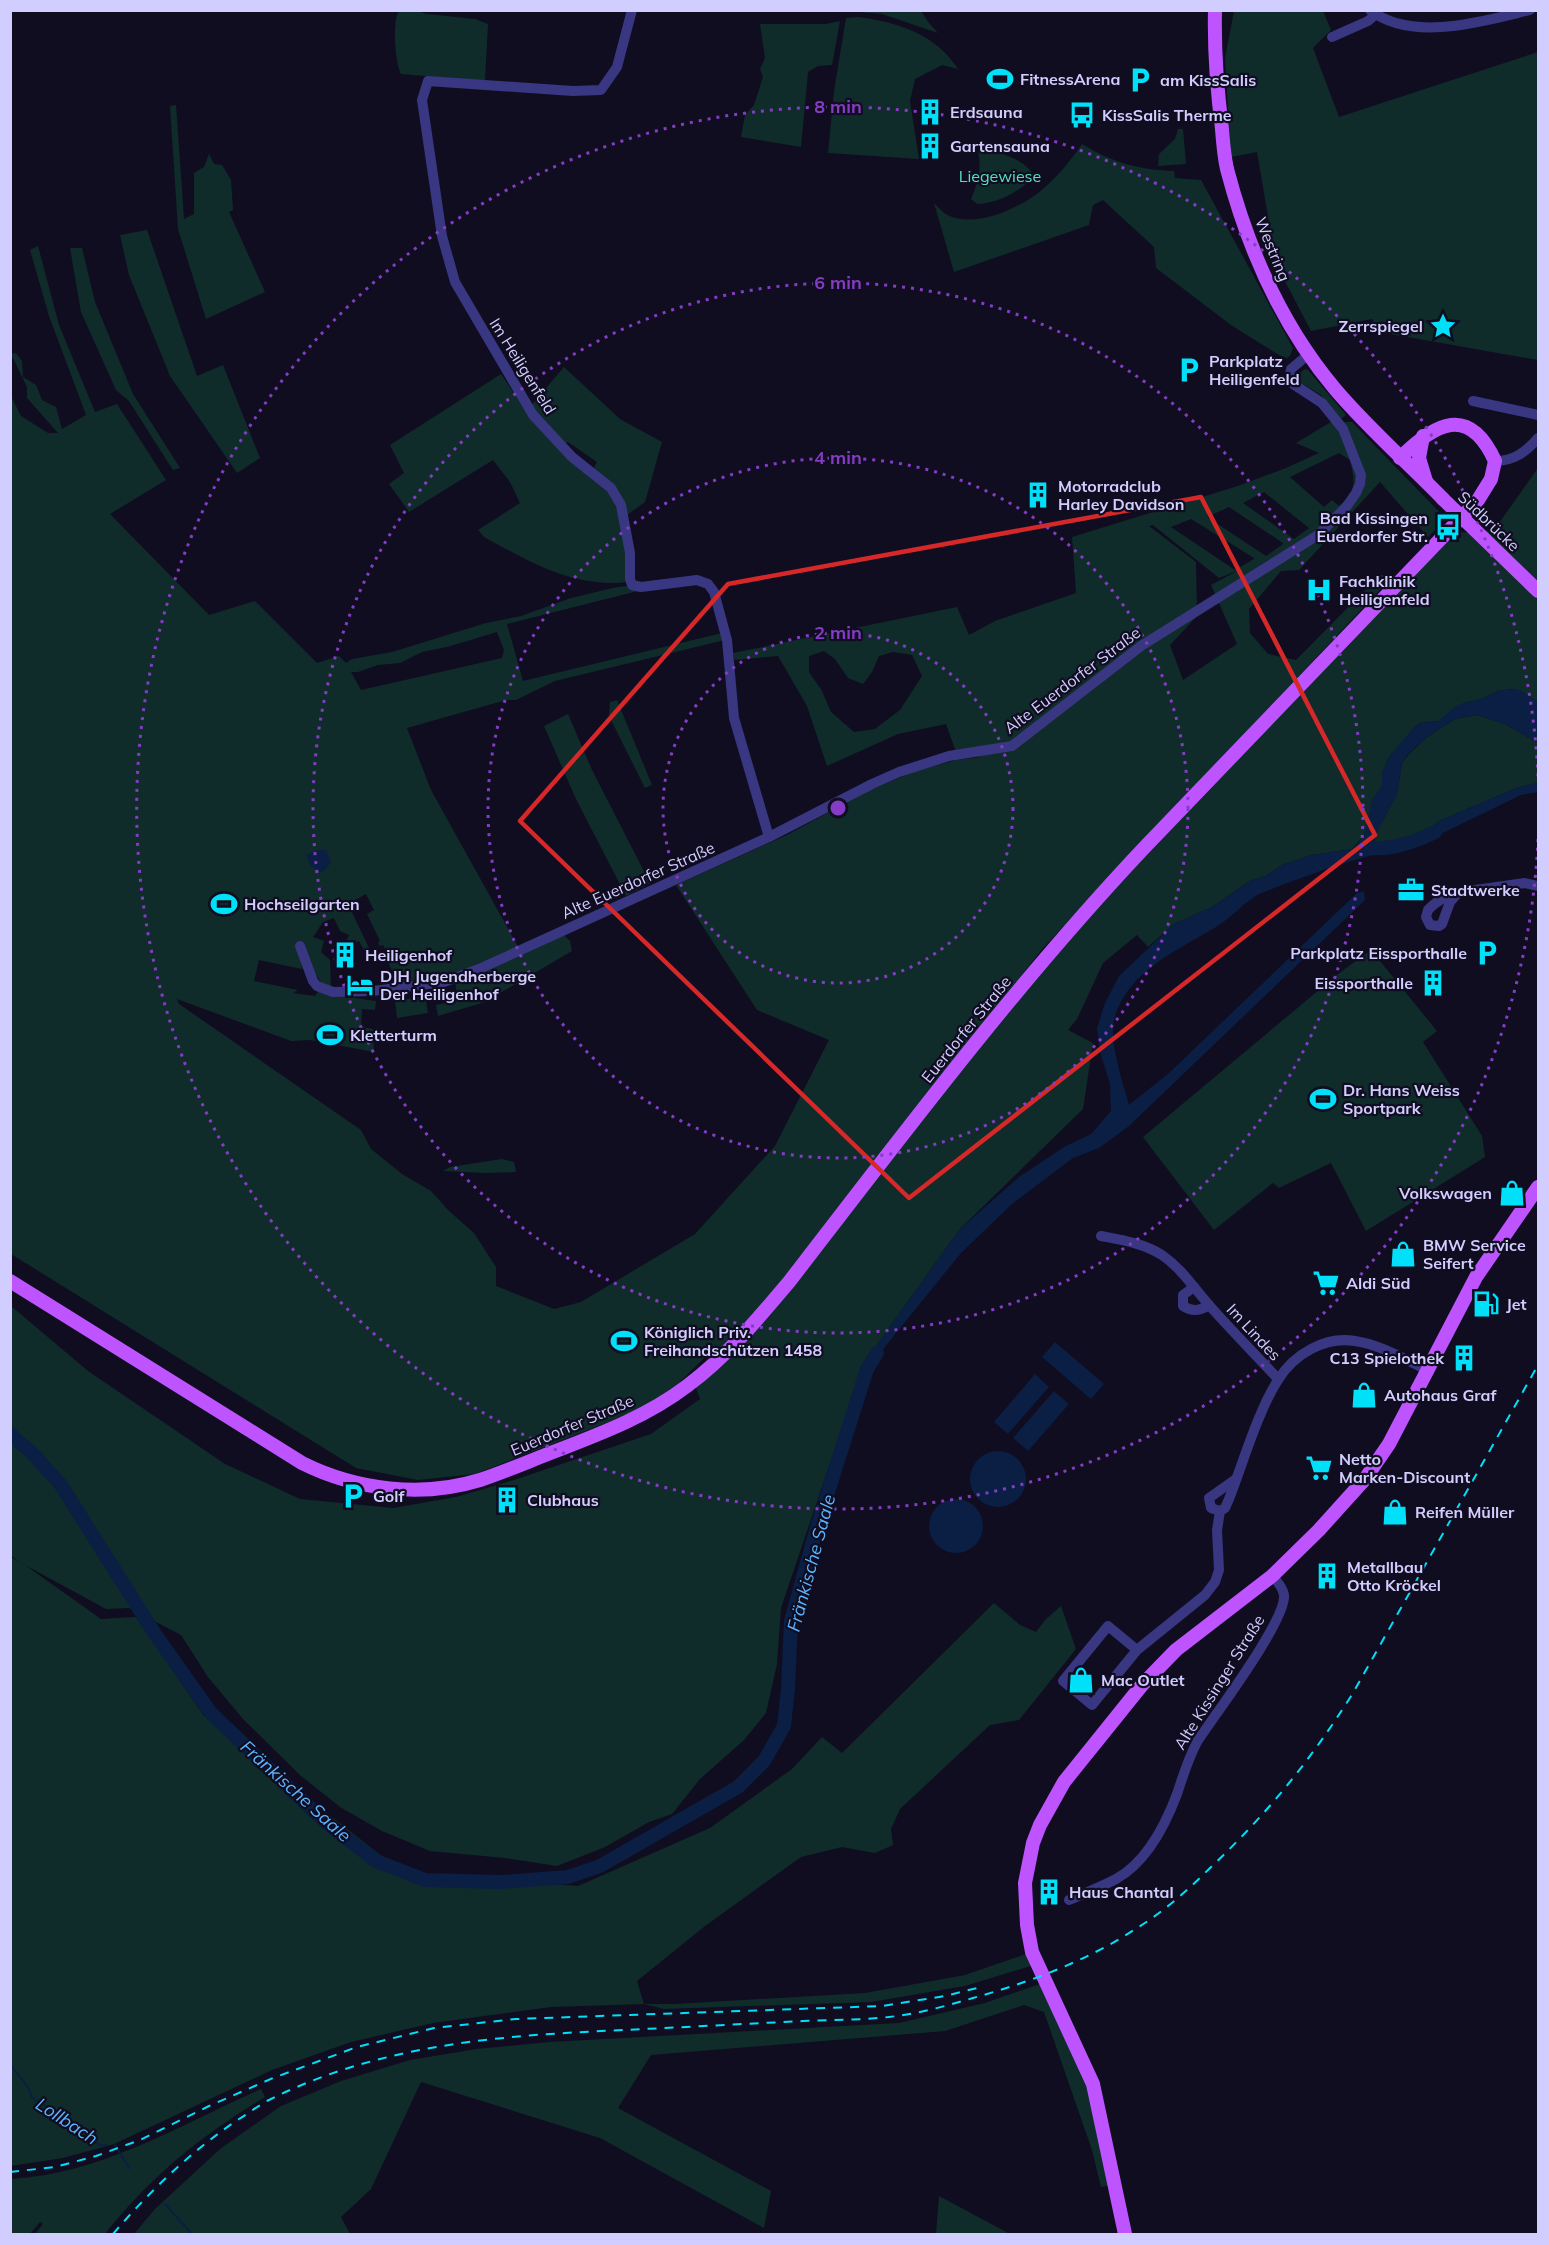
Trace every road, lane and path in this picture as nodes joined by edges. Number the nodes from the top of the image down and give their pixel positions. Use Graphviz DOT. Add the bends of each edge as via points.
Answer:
graph roads {
  1 [pos="632,10"];
  2 [pos="1215,10"];
  3 [pos="1530,10"];
  4 [pos="1380,14"];
  5 [pos="1332,37"];
  6 [pos="1309,354"];
  7 [pos="1473,401"];
  8 [pos="1539,415"];
  9 [pos="1423,436"];
  10 [pos="1539,438"];
  11 [pos="1400,458"];
  12 [pos="1495,461"];
  13 [pos="1426,483"];
  14 [pos="1539,591"];
  15 [pos="769,837"];
  16 [pos="1539,886"];
  17 [pos="1459,892"];
  18 [pos="300,946"];
  19 [pos="1539,1187"];
  20 [pos="1101,1236"];
  21 [pos="10,1281"];
  22 [pos="1194,1287"];
  23 [pos="1209,1305"];
  24 [pos="1427,1370"];
  25 [pos="1278,1378"];
  26 [pos="1237,1479"];
  27 [pos="1220,1511"];
  28 [pos="1272,1576"];
  29 [pos="1137,1650"];
  30 [pos="1069,1900"];
  31 [pos="1125,2235"];
  1 -- 15 [label="street, Im Heiligenfeld" via="617,67 601,90 428,81 422,100 442,236 455,282 533,415 572,457 611,488 621,505 632,585 697,580 708,584 714,592 727,640 734,718"];
  2 -- 6 [label="main road, Westring" via="1216,86 1227,168 1262,272 1294,334"];
  3 -- 4 [label="street" via="1449,27 1406,25"];
  4 -- 5 [label="street"];
  6 -- 11 [label="main road, Westring" via="1336,390"];
  6 -- 15 [label="street, Alte Euerdorfer Straße" via="1291,369 1293,384 1334,416 1361,475 1356,494 1333,522 1302,546 1141,646 1012,746 949,756 899,772"];
  7 -- 8 [label="street"];
  9 -- 11 [label="main road"];
  9 -- 12 [label="main road" via="1441,426 1464,426 1483,438"];
  9 -- 13 [label="main road" via="1419,459"];
  10 -- 12 [label="street" via="1523,454"];
  11 -- 13 [label="main road, Westring"];
  12 -- 21 [label="main road, Euerdorfer Straße" via="1491,479 1472,508 1096,898 992,1021 749,1330 717,1362 666,1401 618,1426 479,1480 444,1488 393,1489 344,1481 322,1474 270,1445"];
  13 -- 14 [label="main road, Südbrücke, bridge"];
  15 -- 18 [label="street, Alte Euerdorfer Straße" via="450,981 333,992 313,981"];
  16 -- 17 [label="street" via="1525,883"];
  19 -- 24 [label="main road" via="1476,1276"];
  20 -- 22 [label="street, Im Lindes" via="1128,1241 1161,1255"];
  22 -- 23 [label="street, Im Lindes"];
  22 -- 23 [label="street, Im Lindes" via="1183,1295 1183,1306 1195,1310"];
  23 -- 25 [label="street, Im Lindes"];
  24 -- 25 [label="street" via="1378,1348 1342,1340 1328,1341 1310,1350"];
  24 -- 28 [label="main road" via="1389,1444 1365,1479"];
  25 -- 26 [label="street"];
  26 -- 27 [label="street" via="1225,1508"];
  26 -- 27 [label="street" via="1209,1498 1211,1508"];
  27 -- 29 [label="street" via="1219,1570 1215,1582 1205,1595"];
  28 -- 30 [label="street, Alte Kissinger Straße" via="1284,1596 1274,1623 1188,1757 1177,1795 1150,1849 1117,1878"];
  28 -- 31 [label="main road" via="1176,1650 1130,1699 1049,1806 1028,1863 1026,1907 1032,1952 1093,2084"];
  29 -- 29 [label="street" via="1092,1705 1063,1681 1108,1626"];
}
